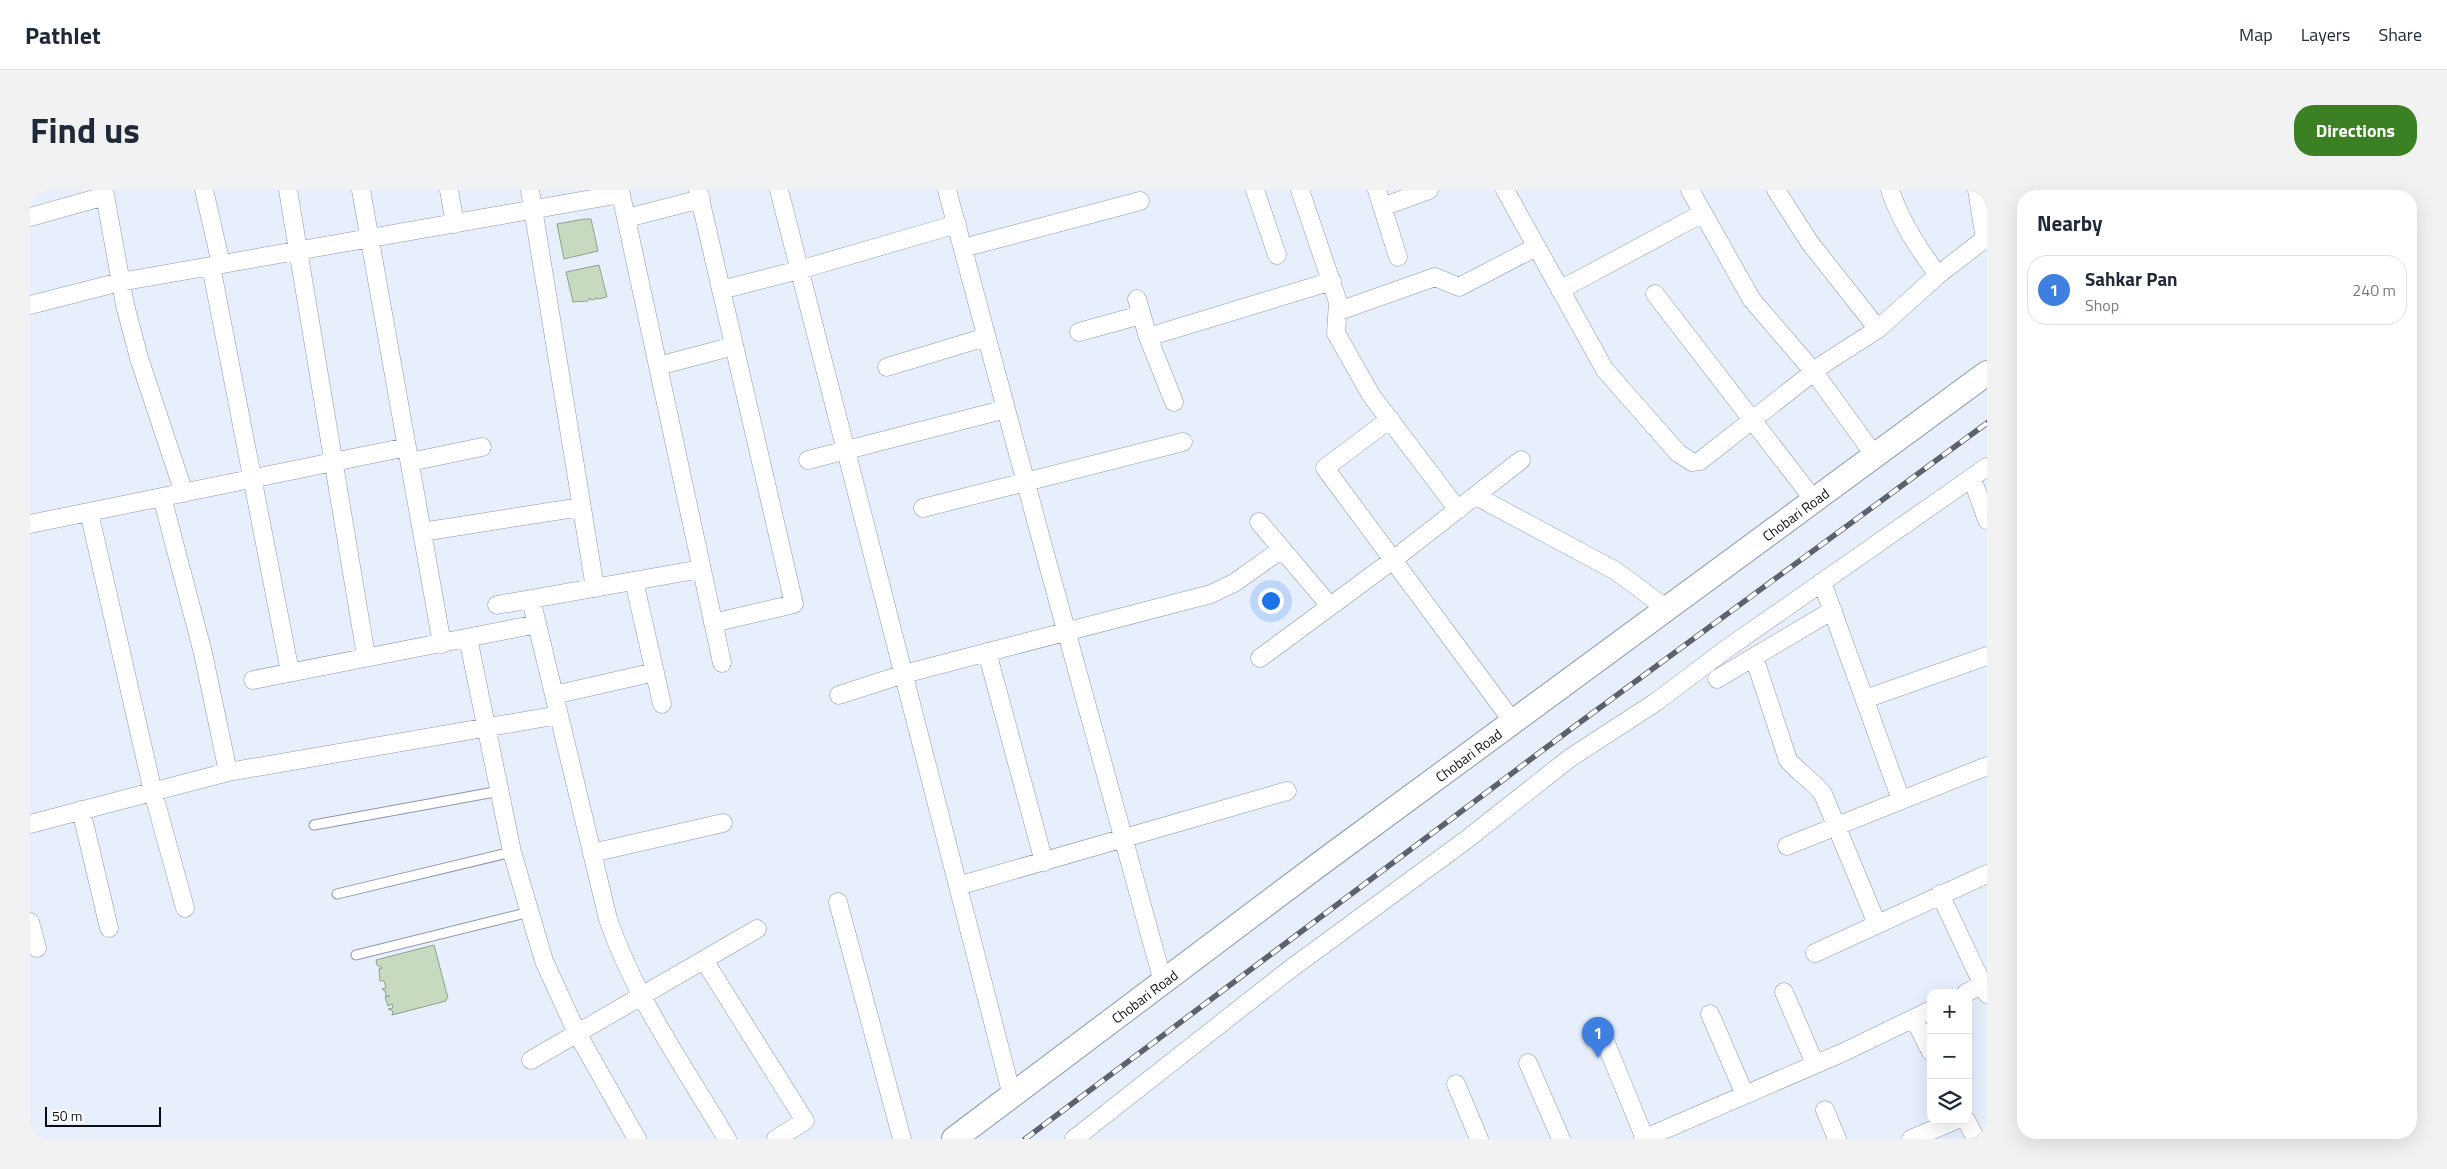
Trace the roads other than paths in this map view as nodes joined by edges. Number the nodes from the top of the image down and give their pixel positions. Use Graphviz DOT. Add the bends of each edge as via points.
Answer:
graph roads {
  1 [pos="204,190"];
  2 [pos="288,190"];
  3 [pos="361,190"];
  4 [pos="449,190"];
  5 [pos="530,190"];
  6 [pos="779,190"];
  7 [pos="947,190"];
  8 [pos="1255,190"];
  9 [pos="1300,190"];
  10 [pos="1377,190"];
  11 [pos="1429,190"];
  12 [pos="1505,190"];
  13 [pos="1690,190"];
  14 [pos="1776,190"];
  15 [pos="1890,190"];
  16 [pos="1977,190"];
  17 [pos="621,192"];
  18 [pos="104,193"];
  19 [pos="700,195"];
  20 [pos="1140,202"];
  21 [pos="1382,207"];
  22 [pos="534,210"];
  23 [pos="1703,213"];
  24 [pos="30,217"];
  25 [pos="626,218"];
  26 [pos="455,224"];
  27 [pos="956,224"];
  28 [pos="370,238"];
  29 [pos="1986,238"];
  30 [pos="1536,246"];
  31 [pos="963,248"];
  32 [pos="298,251"];
  33 [pos="1277,255"];
  34 [pos="1398,257"];
  35 [pos="216,265"];
  36 [pos="799,270"];
  37 [pos="1938,276"];
  38 [pos="1332,281"];
  39 [pos="120,282"];
  40 [pos="721,290"];
  41 [pos="1560,290"];
  42 [pos="1654,294"];
  43 [pos="30,305"];
  44 [pos="1339,311"];
  45 [pos="1878,329"];
  46 [pos="1079,332"];
  47 [pos="986,337"];
  48 [pos="1148,337"];
  49 [pos="734,346"];
  50 [pos="658,366"];
  51 [pos="887,367"];
  52 [pos="1814,372"];
  53 [pos="1987,373"];
  54 [pos="1174,402"];
  55 [pos="1006,410"];
  56 [pos="1390,419"];
  57 [pos="1752,420"];
  58 [pos="1182,442"];
  59 [pos="482,447"];
  60 [pos="847,451"];
  61 [pos="408,455"];
  62 [pos="1875,456"];
  63 [pos="808,460"];
  64 [pos="1521,460"];
  65 [pos="333,462"];
  66 [pos="1987,466"];
  67 [pos="253,478"];
  68 [pos="1972,478"];
  69 [pos="1027,482"];
  70 [pos="184,493"];
  71 [pos="1476,496"];
  72 [pos="162,497"];
  73 [pos="1814,500"];
  74 [pos="581,507"];
  75 [pos="923,508"];
  76 [pos="1458,510"];
  77 [pos="1985,510"];
  78 [pos="89,512"];
  79 [pos="1259,522"];
  80 [pos="30,524"];
  81 [pos="422,532"];
  82 [pos="1282,549"];
  83 [pos="1393,560"];
  84 [pos="701,569"];
  85 [pos="634,581"];
  86 [pos="1822,582"];
  87 [pos="595,588"];
  88 [pos="531,599"];
  89 [pos="497,605"];
  90 [pos="1330,606"];
  91 [pos="1667,609"];
  92 [pos="1833,610"];
  93 [pos="713,623"];
  94 [pos="537,624"];
  95 [pos="1065,632"];
  96 [pos="468,638"];
  97 [pos="442,644"];
  98 [pos="987,652"];
  99 [pos="366,656"];
  100 [pos="1987,656"];
  101 [pos="1754,657"];
  102 [pos="1260,658"];
  103 [pos="722,663"];
  104 [pos="290,672"];
  105 [pos="655,672"];
  106 [pos="904,674"];
  107 [pos="1717,679"];
  108 [pos="253,680"];
  109 [pos="554,695"];
  110 [pos="839,695"];
  111 [pos="1865,699"];
  112 [pos="662,704"];
  113 [pos="559,715"];
  114 [pos="1512,722"];
  115 [pos="488,727"];
  116 [pos="1987,766"];
  117 [pos="228,772"];
  118 [pos="500,791"];
  119 [pos="1287,791"];
  120 [pos="153,792"];
  121 [pos="1901,800"];
  122 [pos="81,810"];
  123 [pos="723,823"];
  124 [pos="30,824"];
  125 [pos="314,825"];
  126 [pos="1836,826"];
  127 [pos="1123,840"];
  128 [pos="1787,846"];
  129 [pos="512,852"];
  130 [pos="592,853"];
  131 [pos="1044,862"];
  132 [pos="1987,874"];
  133 [pos="958,886"];
  134 [pos="337,894"];
  135 [pos="1940,894"];
  136 [pos="838,902"];
  137 [pos="185,908"];
  138 [pos="530,912"];
  139 [pos="30,922"];
  140 [pos="1877,924"];
  141 [pos="109,928"];
  142 [pos="758,929"];
  143 [pos="36,948"];
  144 [pos="1815,953"];
  145 [pos="356,955"];
  146 [pos="704,960"];
  147 [pos="1163,982"];
  148 [pos="1985,987"];
  149 [pos="1972,991"];
  150 [pos="1784,992"];
  151 [pos="642,996"];
  152 [pos="1927,1012"];
  153 [pos="1710,1014"];
  154 [pos="1914,1019"];
  155 [pos="577,1033"];
  156 [pos="1605,1041"];
  157 [pos="1927,1044"];
  158 [pos="531,1060"];
  159 [pos="1528,1063"];
  160 [pos="1816,1064"];
  161 [pos="1456,1084"];
  162 [pos="1745,1095"];
  163 [pos="1012,1096"];
  164 [pos="1825,1110"];
  165 [pos="1947,1124"];
  166 [pos="1968,1124"];
  167 [pos="637,1139"];
  168 [pos="727,1139"];
  169 [pos="776,1139"];
  170 [pos="902,1139"];
  171 [pos="954,1139"];
  172 [pos="1074,1139"];
  173 [pos="1479,1139"];
  174 [pos="1561,1139"];
  175 [pos="1644,1139"];
  176 [pos="1837,1139"];
  177 [pos="1911,1139"];
  178 [pos="1976,1139"];
  1 -- 35 [label="street"];
  2 -- 32 [label="street"];
  3 -- 28 [label="street"];
  4 -- 26 [label="street"];
  5 -- 22 [label="street"];
  6 -- 36 [label="street"];
  7 -- 27 [label="street"];
  8 -- 33 [label="street"];
  9 -- 38 [label="street"];
  10 -- 21 [label="street"];
  11 -- 21 [label="street"];
  12 -- 30 [label="street"];
  13 -- 23 [label="street"];
  14 -- 45 [label="street" via="1810,243"];
  15 -- 37 [label="street" via="1913,240"];
  16 -- 29 [label="street"];
  17 -- 22 [label="street"];
  17 -- 25 [label="street"];
  18 -- 24 [label="street"];
  18 -- 39 [label="street"];
  19 -- 25 [label="street"];
  19 -- 40 [label="street"];
  20 -- 31 [label="street"];
  21 -- 34 [label="street"];
  22 -- 26 [label="street"];
  22 -- 74 [label="street"];
  23 -- 41 [label="street"];
  23 -- 52 [label="street" via="1752,300"];
  25 -- 50 [label="street"];
  26 -- 28 [label="street"];
  27 -- 31 [label="street"];
  27 -- 36 [label="street"];
  28 -- 32 [label="street"];
  28 -- 61 [label="street"];
  29 -- 37 [label="street"];
  30 -- 41 [label="street"];
  30 -- 44 [label="street" via="1459,287 1435,277"];
  31 -- 47 [label="street"];
  32 -- 35 [label="street"];
  32 -- 65 [label="street"];
  35 -- 39 [label="street"];
  35 -- 67 [label="street"];
  36 -- 40 [label="street"];
  36 -- 60 [label="street"];
  37 -- 45 [label="street"];
  38 -- 44 [label="street"];
  38 -- 48 [label="street"];
  39 -- 43 [label="street"];
  39 -- 70 [label="street" via="139,358"];
  40 -- 49 [label="street"];
  41 -- 57 [label="street" via="1605,370 1686,460 1700,461"];
  42 -- 57 [label="street"];
  44 -- 56 [label="street" via="1336,333 1370,395"];
  45 -- 52 [label="street"];
  46 -- 48 [label="street" via="1140,307"];
  47 -- 51 [label="street"];
  47 -- 55 [label="street"];
  48 -- 54 [label="street"];
  49 -- 50 [label="street"];
  49 -- 93 [label="street" via="794,604"];
  50 -- 84 [label="street"];
  52 -- 57 [label="street"];
  52 -- 62 [label="street"];
  53 -- 62 [label="street, Chobari Road"];
  55 -- 60 [label="street"];
  55 -- 69 [label="street"];
  56 -- 76 [label="street"];
  56 -- 83 [label="street" via="1325,468"];
  57 -- 73 [label="street"];
  58 -- 69 [label="street"];
  59 -- 61 [label="street"];
  60 -- 63 [label="street"];
  60 -- 106 [label="street"];
  61 -- 65 [label="street"];
  61 -- 81 [label="street"];
  62 -- 73 [label="street, Chobari Road"];
  64 -- 71 [label="street"];
  65 -- 67 [label="street"];
  65 -- 99 [label="street"];
  66 -- 68 [label="street"];
  67 -- 70 [label="street"];
  67 -- 104 [label="street"];
  68 -- 77 [label="street"];
  68 -- 86 [label="street"];
  69 -- 75 [label="street"];
  69 -- 95 [label="street"];
  70 -- 72 [label="street"];
  71 -- 76 [label="street"];
  71 -- 91 [label="street" via="1616,571"];
  72 -- 78 [label="street"];
  72 -- 117 [label="street" via="203,653"];
  73 -- 91 [label="street, Chobari Road"];
  74 -- 81 [label="street"];
  74 -- 87 [label="street"];
  76 -- 83 [label="street"];
  78 -- 80 [label="street"];
  78 -- 120 [label="street"];
  79 -- 82 [label="street"];
  81 -- 97 [label="street"];
  82 -- 90 [label="street"];
  82 -- 95 [label="street" via="1234,583 1211,594"];
  83 -- 90 [label="street"];
  83 -- 114 [label="street"];
  84 -- 85 [label="street"];
  84 -- 93 [label="street"];
  85 -- 87 [label="street"];
  85 -- 105 [label="street"];
  86 -- 92 [label="street"];
  86 -- 172 [label="street" via="1656,702 1570,758 1466,840 1289,970"];
  87 -- 88 [label="street"];
  88 -- 89 [label="street"];
  88 -- 94 [label="street"];
  90 -- 102 [label="street"];
  91 -- 114 [label="street, Chobari Road"];
  92 -- 101 [label="street"];
  92 -- 111 [label="street"];
  93 -- 103 [label="street"];
  94 -- 96 [label="street"];
  94 -- 109 [label="street"];
  95 -- 98 [label="street"];
  95 -- 127 [label="street"];
  96 -- 97 [label="street"];
  96 -- 115 [label="street"];
  97 -- 99 [label="street"];
  98 -- 106 [label="street"];
  98 -- 131 [label="street"];
  99 -- 104 [label="street"];
  100 -- 111 [label="street"];
  101 -- 107 [label="street"];
  101 -- 126 [label="street" via="1788,760 1823,794"];
  104 -- 108 [label="street"];
  105 -- 109 [label="street"];
  105 -- 112 [label="street"];
  106 -- 110 [label="street"];
  106 -- 133 [label="street"];
  109 -- 113 [label="street"];
  111 -- 121 [label="street"];
  113 -- 115 [label="street"];
  113 -- 130 [label="street"];
  114 -- 147 [label="street, Chobari Road"];
  115 -- 117 [label="street"];
  115 -- 118 [label="street"];
  116 -- 121 [label="street"];
  117 -- 120 [label="street"];
  118 -- 125 [label="lane"];
  118 -- 129 [label="street"];
  119 -- 127 [label="street"];
  120 -- 122 [label="street"];
  120 -- 137 [label="street"];
  121 -- 126 [label="street"];
  122 -- 124 [label="street"];
  122 -- 141 [label="street"];
  123 -- 130 [label="street"];
  126 -- 128 [label="street"];
  126 -- 140 [label="street"];
  127 -- 131 [label="street"];
  127 -- 147 [label="street"];
  129 -- 134 [label="lane"];
  129 -- 138 [label="street"];
  130 -- 151 [label="street" via="617,946"];
  131 -- 133 [label="street"];
  132 -- 135 [label="street"];
  133 -- 163 [label="street"];
  135 -- 140 [label="street"];
  135 -- 148 [label="street"];
  136 -- 170 [label="street"];
  138 -- 145 [label="lane"];
  138 -- 155 [label="street" via="544,960"];
  139 -- 143 [label="street"];
  140 -- 144 [label="street"];
  142 -- 146 [label="street"];
  146 -- 151 [label="street"];
  146 -- 169 [label="street" via="805,1121"];
  147 -- 163 [label="street, Chobari Road"];
  148 -- 149 [label="street"];
  150 -- 160 [label="street"];
  151 -- 155 [label="street"];
  151 -- 168 [label="street"];
  152 -- 154 [label="street"];
  153 -- 162 [label="street"];
  154 -- 157 [label="street"];
  154 -- 160 [label="street"];
  155 -- 158 [label="street"];
  155 -- 167 [label="street"];
  156 -- 175 [label="street"];
  159 -- 174 [label="street"];
  160 -- 162 [label="street"];
  161 -- 173 [label="street"];
  162 -- 175 [label="street"];
  163 -- 171 [label="street, Chobari Road"];
  164 -- 176 [label="street"];
  165 -- 177 [label="street"];
  166 -- 178 [label="street"];
}
